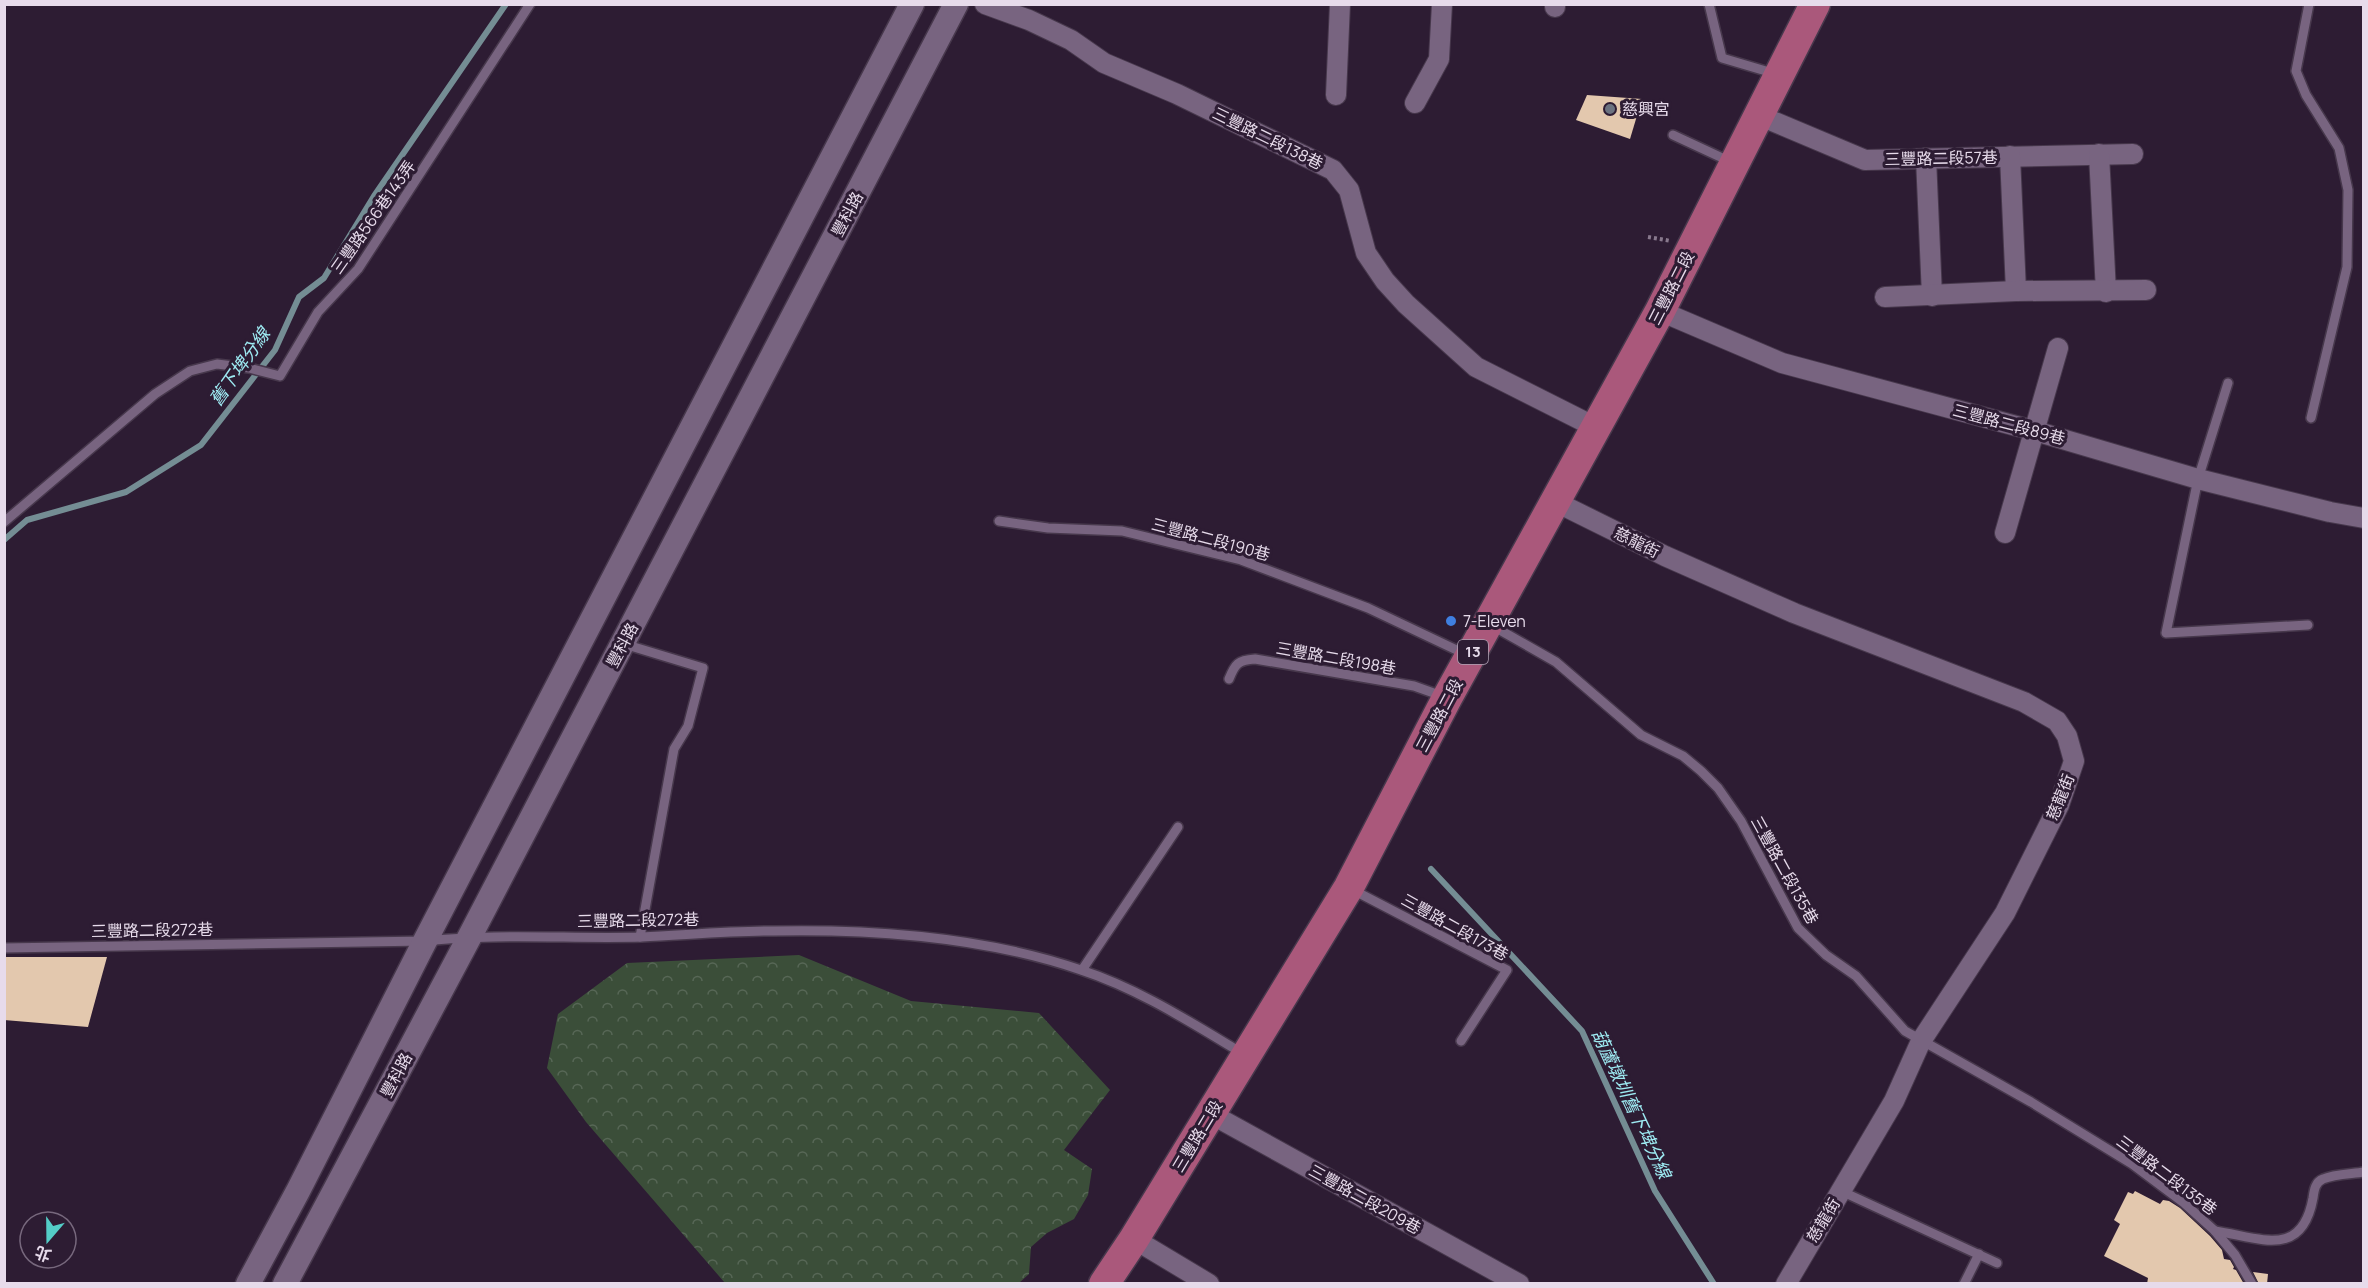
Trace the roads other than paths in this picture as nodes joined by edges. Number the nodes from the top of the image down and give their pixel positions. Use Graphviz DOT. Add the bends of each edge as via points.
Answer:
graph roads {
  1 [pos="530,4"];
  2 [pos="912,4"];
  3 [pos="956,4"];
  4 [pos="985,4"];
  5 [pos="1340,4"];
  6 [pos="1442,4"];
  7 [pos="1709,4"];
  8 [pos="1815,4"];
  9 [pos="2309,4"];
  10 [pos="1778,75"];
  11 [pos="1336,95"];
  12 [pos="1415,103"];
  13 [pos="1758,115"];
  14 [pos="1673,135"];
  15 [pos="2099,154"];
  16 [pos="2133,154"];
  17 [pos="2010,156"];
  18 [pos="1926,158"];
  19 [pos="1733,163"];
  20 [pos="2146,290"];
  21 [pos="2016,291"];
  22 [pos="2106,292"];
  23 [pos="1932,296"];
  24 [pos="1885,297"];
  25 [pos="1660,311"];
  26 [pos="2058,348"];
  27 [pos="2228,383"];
  28 [pos="2311,418"];
  29 [pos="1595,427"];
  30 [pos="2035,430"];
  31 [pos="2198,479"];
  32 [pos="1556,502"];
  33 [pos="2364,518"];
  34 [pos="999,521"];
  35 [pos="4,522"];
  36 [pos="2005,532"];
  37 [pos="1489,624"];
  38 [pos="2308,626"];
  39 [pos="622,643"];
  40 [pos="1470,657"];
  41 [pos="1229,679"];
  42 [pos="1447,698"];
  43 [pos="1178,827"];
  44 [pos="1349,887"];
  45 [pos="470,936"];
  46 [pos="640,937"];
  47 [pos="425,941"];
  48 [pos="4,948"];
  49 [pos="1082,970"];
  50 [pos="1461,1041"];
  51 [pos="1920,1041"];
  52 [pos="1246,1056"];
  53 [pos="1210,1114"];
  54 [pos="2364,1172"];
  55 [pos="1841,1191"];
  56 [pos="2215,1231"];
  57 [pos="1134,1239"];
  58 [pos="1979,1254"];
  59 [pos="1997,1263"];
  60 [pos="248,1284"];
  61 [pos="285,1284"];
  62 [pos="1104,1284"];
  63 [pos="1209,1284"];
  64 [pos="1519,1284"];
  65 [pos="1786,1284"];
  66 [pos="1964,1284"];
  67 [pos="2252,1284"];
  1 -- 35 [label="lane, 三豐路566巷143弄" via="358,270 318,312 280,376 217,364 190,371 155,394"];
  2 -- 47 [label="street"];
  3 -- 39 [label="street, 豐科路"];
  4 -- 29 [label="street, 三豐路二段138巷" via="1029,20 1071,40 1104,63 1334,170 1349,190 1366,253 1406,304 1476,367"];
  5 -- 11 [label="street"];
  6 -- 12 [label="street" via="1439,59"];
  7 -- 10 [label="lane" via="1722,58"];
  8 -- 10 [label="main road, 三豐路二段 / 13"];
  9 -- 28 [label="lane" via="2296,72 2339,148 2348,190 2347,267"];
  10 -- 13 [label="main road, 三豐路二段 / 13"];
  13 -- 18 [label="street, 三豐路二段57巷" via="1865,160"];
  13 -- 19 [label="main road, 三豐路二段 / 13"];
  14 -- 19 [label="lane"];
  15 -- 16 [label="street, 三豐路二段57巷"];
  15 -- 17 [label="street, 三豐路二段57巷"];
  15 -- 22 [label="street"];
  17 -- 18 [label="street, 三豐路二段57巷"];
  17 -- 21 [label="street"];
  18 -- 23 [label="street"];
  19 -- 25 [label="main road, 三豐路二段 / 13"];
  20 -- 22 [label="street"];
  21 -- 22 [label="street"];
  21 -- 23 [label="street"];
  23 -- 24 [label="street"];
  25 -- 29 [label="main road, 三豐路二段 / 13"];
  25 -- 30 [label="street, 三豐路二段89巷" via="1782,363"];
  26 -- 30 [label="street"];
  27 -- 31 [label="lane"];
  29 -- 32 [label="main road, 三豐路二段 / 13"];
  30 -- 31 [label="street, 三豐路二段89巷"];
  30 -- 36 [label="street"];
  31 -- 33 [label="street, 三豐路二段89巷"];
  31 -- 38 [label="lane" via="2166,633"];
  32 -- 37 [label="main road, 三豐路二段 / 13"];
  32 -- 51 [label="street, 慈龍街" via="1794,613 2024,702 2057,721 2067,735 2074,760 2059,806 2005,913"];
  34 -- 40 [label="lane, 三豐路二段190巷" via="1048,528 1122,531 1242,560 1368,608"];
  37 -- 40 [label="main road, 三豐路二段 / 13"];
  37 -- 51 [label="lane, 三豐路二段135巷" via="1556,662 1641,735 1683,756 1701,771 1741,821 1798,928 1856,976 1905,1031"];
  39 -- 45 [label="street, 豐科路"];
  39 -- 46 [label="lane" via="703,668 688,726 674,749"];
  40 -- 42 [label="main road, 三豐路二段 / 13"];
  41 -- 42 [label="lane, 三豐路二段198巷" via="1236,664 1255,659 1414,686"];
  42 -- 44 [label="main road, 三豐路二段 / 13"];
  43 -- 49 [label="lane"];
  44 -- 50 [label="lane, 三豐路二段173巷" via="1507,970"];
  44 -- 52 [label="main road, 三豐路二段 / 13"];
  45 -- 46 [label="lane, 三豐路二段272巷"];
  45 -- 47 [label="lane, 三豐路二段272巷"];
  45 -- 61 [label="street, 豐科路"];
  46 -- 49 [label="lane, 三豐路二段272巷" via="774,931 887,934 965,941"];
  47 -- 48 [label="lane, 三豐路二段272巷"];
  47 -- 60 [label="street"];
  49 -- 52 [label="lane, 三豐路二段272巷" via="1153,1000"];
  51 -- 55 [label="street, 慈龍街" via="1894,1101"];
  51 -- 56 [label="lane, 三豐路二段135巷" via="2132,1164"];
  52 -- 53 [label="main road, 三豐路二段 / 13"];
  53 -- 57 [label="main road, 三豐路二段 / 13"];
  53 -- 64 [label="street, 三豐路二段209巷"];
  54 -- 56 [label="lane" via="2322,1179 2315,1186 2305,1224 2287,1240"];
  55 -- 58 [label="lane"];
  55 -- 65 [label="street, 慈龍街"];
  56 -- 67 [label="lane, 三豐路二段135巷"];
  57 -- 62 [label="main road, 三豐路二段 / 13"];
  57 -- 63 [label="street"];
  58 -- 59 [label="lane"];
  58 -- 66 [label="lane"];
}
